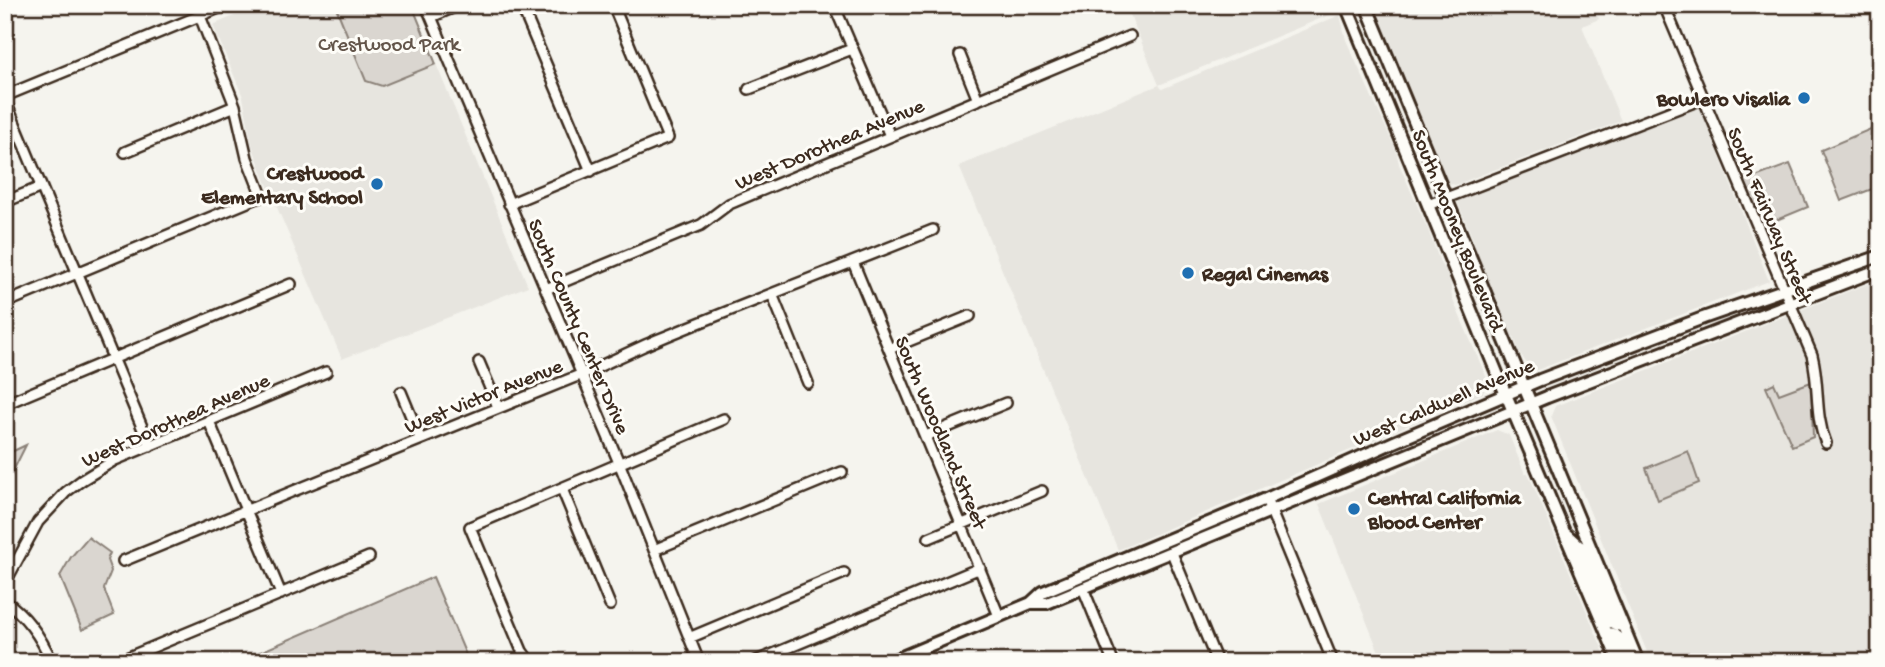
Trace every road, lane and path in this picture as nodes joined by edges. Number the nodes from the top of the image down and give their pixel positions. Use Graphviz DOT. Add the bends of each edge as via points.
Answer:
graph roads {
  1 [pos="226,5"];
  2 [pos="426,5"];
  3 [pos="459,5"];
  4 [pos="521,5"];
  5 [pos="613,5"];
  6 [pos="834,5"];
  7 [pos="1346,5"];
  8 [pos="1366,5"];
  9 [pos="1664,5"];
  10 [pos="200,16"];
  11 [pos="431,17"];
  12 [pos="1130,36"];
  13 [pos="852,48"];
  14 [pos="960,55"];
  15 [pos="749,89"];
  16 [pos="5,98"];
  17 [pos="1702,99"];
  18 [pos="978,100"];
  19 [pos="235,106"];
  20 [pos="890,136"];
  21 [pos="125,152"];
  22 [pos="591,171"];
  23 [pos="41,187"];
  24 [pos="1446,198"];
  25 [pos="5,202"];
  26 [pos="509,204"];
  27 [pos="1428,205"];
  28 [pos="933,230"];
  29 [pos="1880,256"];
  30 [pos="1880,261"];
  31 [pos="853,262"];
  32 [pos="1880,270"];
  33 [pos="77,273"];
  34 [pos="291,284"];
  35 [pos="546,289"];
  36 [pos="1784,289"];
  37 [pos="772,294"];
  38 [pos="5,303"];
  39 [pos="1790,303"];
  40 [pos="970,316"];
  41 [pos="889,349"];
  42 [pos="113,359"];
  43 [pos="479,362"];
  44 [pos="326,372"];
  45 [pos="581,375"];
  46 [pos="808,383"];
  47 [pos="1524,387"];
  48 [pos="401,392"];
  49 [pos="1506,395"];
  50 [pos="1006,403"];
  51 [pos="1531,403"];
  52 [pos="5,404"];
  53 [pos="498,407"];
  54 [pos="1513,411"];
  55 [pos="724,419"];
  56 [pos="209,421"];
  57 [pos="926,436"];
  58 [pos="420,438"];
  59 [pos="1826,443"];
  60 [pos="150,446"];
  61 [pos="620,465"];
  62 [pos="842,472"];
  63 [pos="562,489"];
  64 [pos="1042,491"];
  65 [pos="1266,499"];
  66 [pos="246,510"];
  67 [pos="1271,512"];
  68 [pos="962,524"];
  69 [pos="1564,533"];
  70 [pos="929,538"];
  71 [pos="1149,547"];
  72 [pos="654,550"];
  73 [pos="1172,552"];
  74 [pos="369,557"];
  75 [pos="123,561"];
  76 [pos="980,568"];
  77 [pos="844,573"];
  78 [pos="5,583"];
  79 [pos="1083,588"];
  80 [pos="281,594"];
  81 [pos="5,601"];
  82 [pos="1031,603"];
  83 [pos="610,605"];
  84 [pos="999,616"];
  85 [pos="1622,626"];
  86 [pos="1607,633"];
  87 [pos="689,638"];
  88 [pos="905,659"];
  89 [pos="51,662"];
  90 [pos="117,662"];
  91 [pos="530,662"];
  92 [pos="699,662"];
  93 [pos="754,662"];
  94 [pos="890,662"];
  95 [pos="1113,662"];
  96 [pos="1217,662"];
  97 [pos="1333,662"];
  98 [pos="1619,662"];
  99 [pos="1629,662"];
  100 [pos="1638,662"];
  1 -- 10 [label="street"];
  2 -- 11 [label="street, South County Center Drive"];
  3 -- 11 [label="street"];
  4 -- 22 [label="street"];
  5 -- 22 [label="street" via="668,138"];
  6 -- 13 [label="street"];
  7 -- 27 [label="main road, South Mooney Boulevard"];
  8 -- 24 [label="main road, South Mooney Boulevard"];
  9 -- 17 [label="street, South Fairway Street"];
  10 -- 16 [label="street"];
  10 -- 19 [label="street"];
  11 -- 26 [label="street, South County Center Drive"];
  12 -- 18 [label="street, West Dorothea Avenue"];
  13 -- 15 [label="street"];
  13 -- 20 [label="street"];
  14 -- 18 [label="street"];
  16 -- 23 [label="street"];
  17 -- 24 [label="street"];
  17 -- 36 [label="street, South Fairway Street"];
  18 -- 20 [label="street, West Dorothea Avenue"];
  19 -- 21 [label="street"];
  19 -- 33 [label="street" via="262,196"];
  20 -- 35 [label="street, West Dorothea Avenue" via="729,204 701,225"];
  22 -- 26 [label="street"];
  23 -- 25 [label="street"];
  23 -- 33 [label="street"];
  24 -- 27 [label="street"];
  24 -- 47 [label="main road, South Mooney Boulevard"];
  26 -- 35 [label="street, South County Center Drive"];
  27 -- 49 [label="main road, South Mooney Boulevard"];
  28 -- 31 [label="street, West Victor Avenue"];
  29 -- 36 [label="main road, West Caldwell Avenue"];
  30 -- 39 [label="main road" via="1799,293"];
  31 -- 37 [label="street, West Victor Avenue"];
  31 -- 41 [label="street, South Woodland Street"];
  32 -- 39 [label="main road, West Caldwell Avenue"];
  33 -- 38 [label="street"];
  33 -- 42 [label="street"];
  34 -- 42 [label="street"];
  35 -- 45 [label="street, South County Center Drive"];
  36 -- 39 [label="street, South Fairway Street"];
  36 -- 47 [label="main road, West Caldwell Avenue"];
  37 -- 45 [label="street, West Victor Avenue"];
  37 -- 46 [label="street"];
  39 -- 51 [label="main road, West Caldwell Avenue"];
  39 -- 59 [label="street, South Fairway Street" via="1812,355 1818,424"];
  40 -- 41 [label="street"];
  41 -- 57 [label="street, South Woodland Street"];
  42 -- 52 [label="street"];
  42 -- 60 [label="street"];
  43 -- 53 [label="street"];
  44 -- 56 [label="street, West Dorothea Avenue"];
  45 -- 53 [label="street, West Victor Avenue"];
  45 -- 61 [label="street, South County Center Drive"];
  47 -- 49 [label="main road, West Caldwell Avenue"];
  47 -- 51 [label="main road, South Mooney Boulevard"];
  48 -- 58 [label="street"];
  49 -- 54 [label="main road, South Mooney Boulevard"];
  49 -- 65 [label="main road, West Caldwell Avenue"];
  50 -- 57 [label="street"];
  51 -- 54 [label="main road, West Caldwell Avenue"];
  51 -- 85 [label="main road, South Mooney Boulevard"];
  53 -- 58 [label="street, West Victor Avenue"];
  54 -- 67 [label="main road, West Caldwell Avenue"];
  54 -- 69 [label="main road, South Mooney Boulevard"];
  55 -- 61 [label="street"];
  56 -- 60 [label="street, West Dorothea Avenue"];
  56 -- 66 [label="street"];
  57 -- 68 [label="street, South Woodland Street"];
  58 -- 66 [label="street, West Victor Avenue"];
  60 -- 78 [label="street, West Dorothea Avenue" via="95,471 66,492 38,522"];
  61 -- 63 [label="street"];
  61 -- 72 [label="street, South County Center Drive"];
  62 -- 72 [label="street"];
  63 -- 83 [label="street"];
  63 -- 91 [label="street" via="470,527"];
  64 -- 68 [label="street"];
  65 -- 67 [label="street"];
  65 -- 71 [label="main road, West Caldwell Avenue"];
  66 -- 75 [label="street, West Victor Avenue"];
  66 -- 80 [label="street"];
  67 -- 73 [label="main road, West Caldwell Avenue"];
  67 -- 97 [label="street"];
  68 -- 70 [label="street"];
  68 -- 76 [label="street, South Woodland Street"];
  69 -- 85 [label="main road" via="1580,547 1611,622"];
  69 -- 86 [label="main road, South Mooney Boulevard"];
  71 -- 79 [label="main road" via="1136,559 1086,579"];
  71 -- 82 [label="main road, West Caldwell Avenue" via="1042,592"];
  72 -- 87 [label="street, South County Center Drive"];
  73 -- 79 [label="main road, West Caldwell Avenue"];
  73 -- 96 [label="street"];
  74 -- 80 [label="street"];
  76 -- 84 [label="street, South Woodland Street"];
  76 -- 93 [label="street"];
  77 -- 87 [label="street"];
  79 -- 82 [label="main road, West Caldwell Avenue" via="1047,603"];
  79 -- 95 [label="street"];
  80 -- 90 [label="street"];
  81 -- 89 [label="street" via="32,626"];
  82 -- 84 [label="main road, West Caldwell Avenue"];
  84 -- 88 [label="main road, West Caldwell Avenue"];
  85 -- 100 [label="main road, South Mooney Boulevard"];
  86 -- 98 [label="main road, South Mooney Boulevard"];
  86 -- 99 [label="main road" via="1618,636"];
  87 -- 92 [label="street, South County Center Drive"];
  88 -- 94 [label="main road, West Caldwell Avenue"];
}
